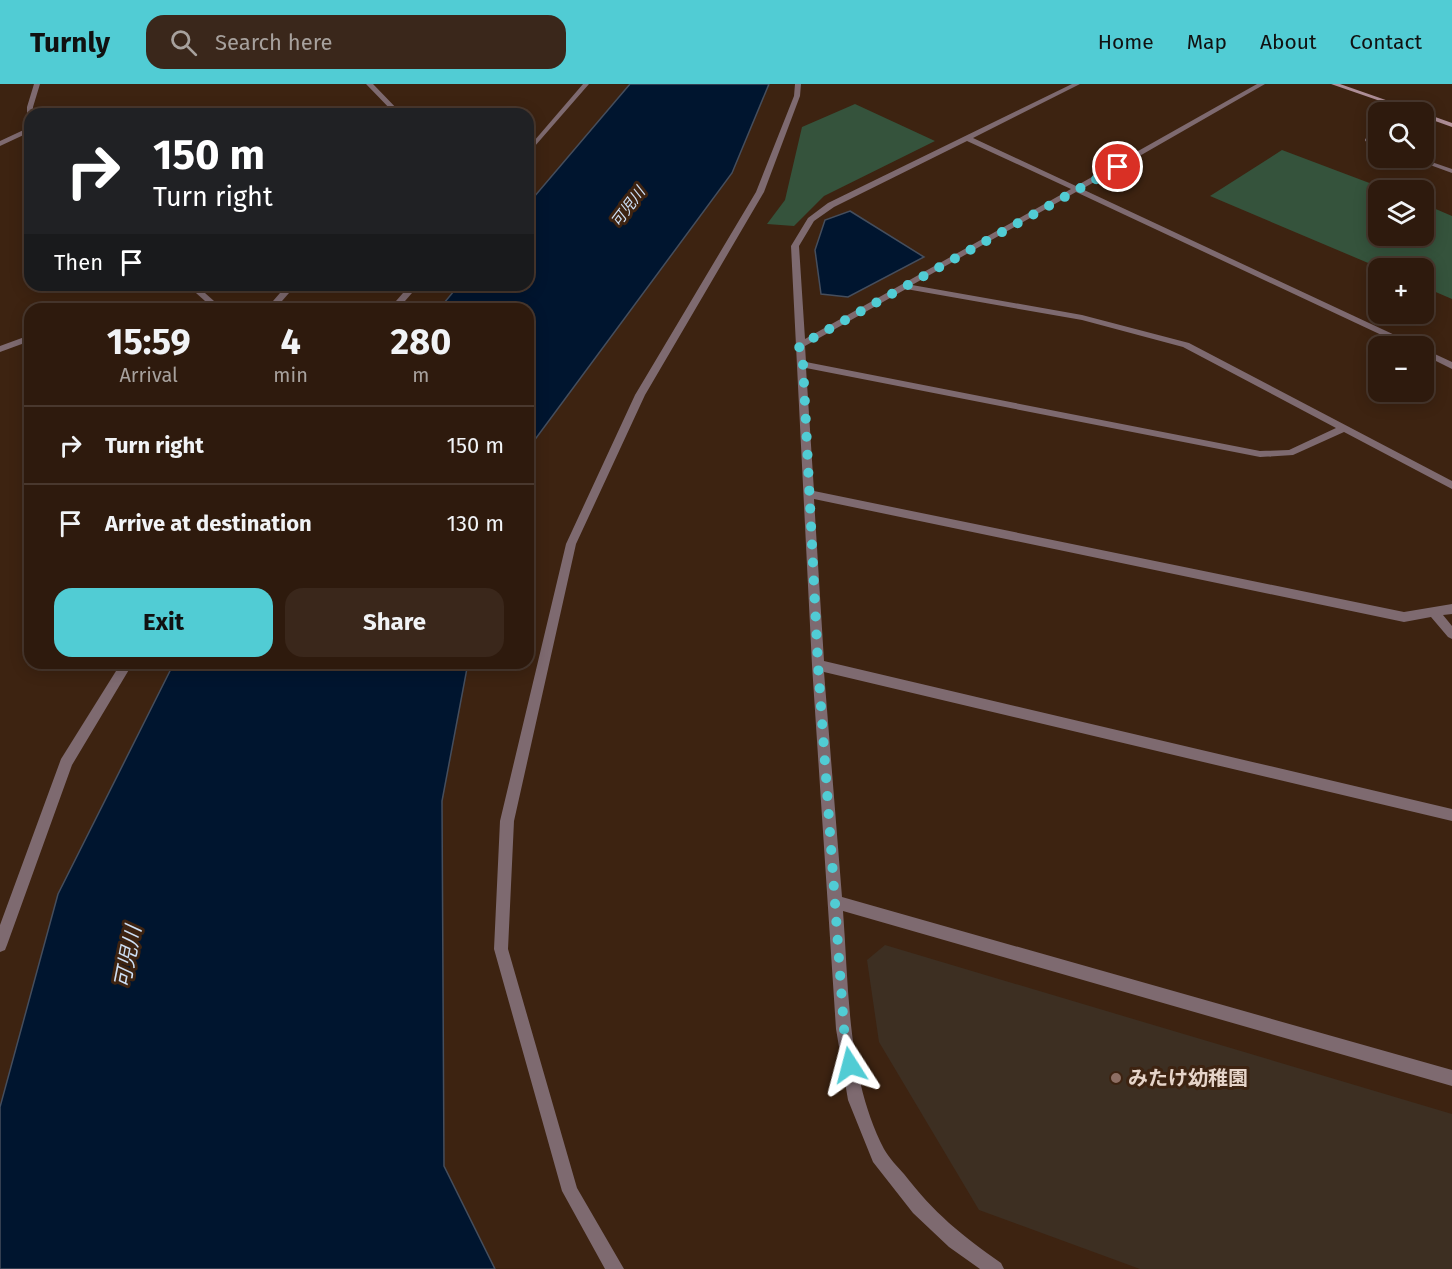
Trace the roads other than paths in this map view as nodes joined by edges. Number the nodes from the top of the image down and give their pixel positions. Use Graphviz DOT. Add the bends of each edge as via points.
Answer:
graph roads {
  1 [pos="37,84"];
  2 [pos="369,84"];
  3 [pos="586,84"];
  4 [pos="798,84"];
  5 [pos="1077,84"];
  6 [pos="1262,84"];
  7 [pos="1334,84"];
  8 [pos="1383,102"];
  9 [pos="30,108"];
  10 [pos="393,108"];
  11 [pos="1434,119"];
  12 [pos="1452,125"];
  13 [pos="24,132"];
  14 [pos="967,138"];
  15 [pos="0,144"];
  16 [pos="534,145"];
  17 [pos="1434,165"];
  18 [pos="1452,171"];
  19 [pos="1076,190"];
  20 [pos="906,287"];
  21 [pos="198,291"];
  22 [pos="286,291"];
  23 [pos="410,291"];
  24 [pos="212,303"];
  25 [pos="275,303"];
  26 [pos="399,303"];
  27 [pos="1390,336"];
  28 [pos="24,340"];
  29 [pos="799,346"];
  30 [pos="0,349"];
  31 [pos="1434,357"];
  32 [pos="803,364"];
  33 [pos="1452,366"];
  34 [pos="1343,429"];
  35 [pos="1452,485"];
  36 [pos="808,494"];
  37 [pos="1452,609"];
  38 [pos="1434,614"];
  39 [pos="1452,634"];
  40 [pos="818,665"];
  41 [pos="123,669"];
  42 [pos="1452,815"];
  43 [pos="835,902"];
  44 [pos="0,945"];
  45 [pos="1452,1078"];
  46 [pos="615,1269"];
  47 [pos="995,1269"];
  1 -- 9 [label="street"];
  2 -- 10 [label="street"];
  3 -- 16 [label="street"];
  4 -- 46 [label="street" via="797,96 760,192 640,395 571,544 507,821 501,949 570,1191"];
  5 -- 14 [label="street"];
  6 -- 19 [label="street"];
  7 -- 8 [label="street"];
  11 -- 12 [label="street"];
  13 -- 15 [label="street"];
  14 -- 19 [label="street"];
  14 -- 29 [label="street" via="831,205 811,220 795,246"];
  17 -- 18 [label="street"];
  19 -- 20 [label="street"];
  19 -- 27 [label="street"];
  20 -- 29 [label="street"];
  20 -- 34 [label="street" via="1139,329 1186,345"];
  21 -- 24 [label="street"];
  22 -- 25 [label="street"];
  23 -- 26 [label="street"];
  28 -- 30 [label="street"];
  29 -- 32 [label="street"];
  31 -- 33 [label="street"];
  32 -- 34 [label="street" via="1260,454 1290,453"];
  32 -- 36 [label="street"];
  34 -- 35 [label="street"];
  36 -- 38 [label="street" via="1404,617"];
  36 -- 40 [label="street"];
  37 -- 38 [label="street"];
  38 -- 39 [label="street"];
  40 -- 42 [label="street"];
  40 -- 43 [label="street"];
  41 -- 44 [label="street" via="66,762"];
  43 -- 45 [label="street"];
  43 -- 47 [label="street" via="844,1029 854,1090 879,1156 919,1207 955,1241"];
}
